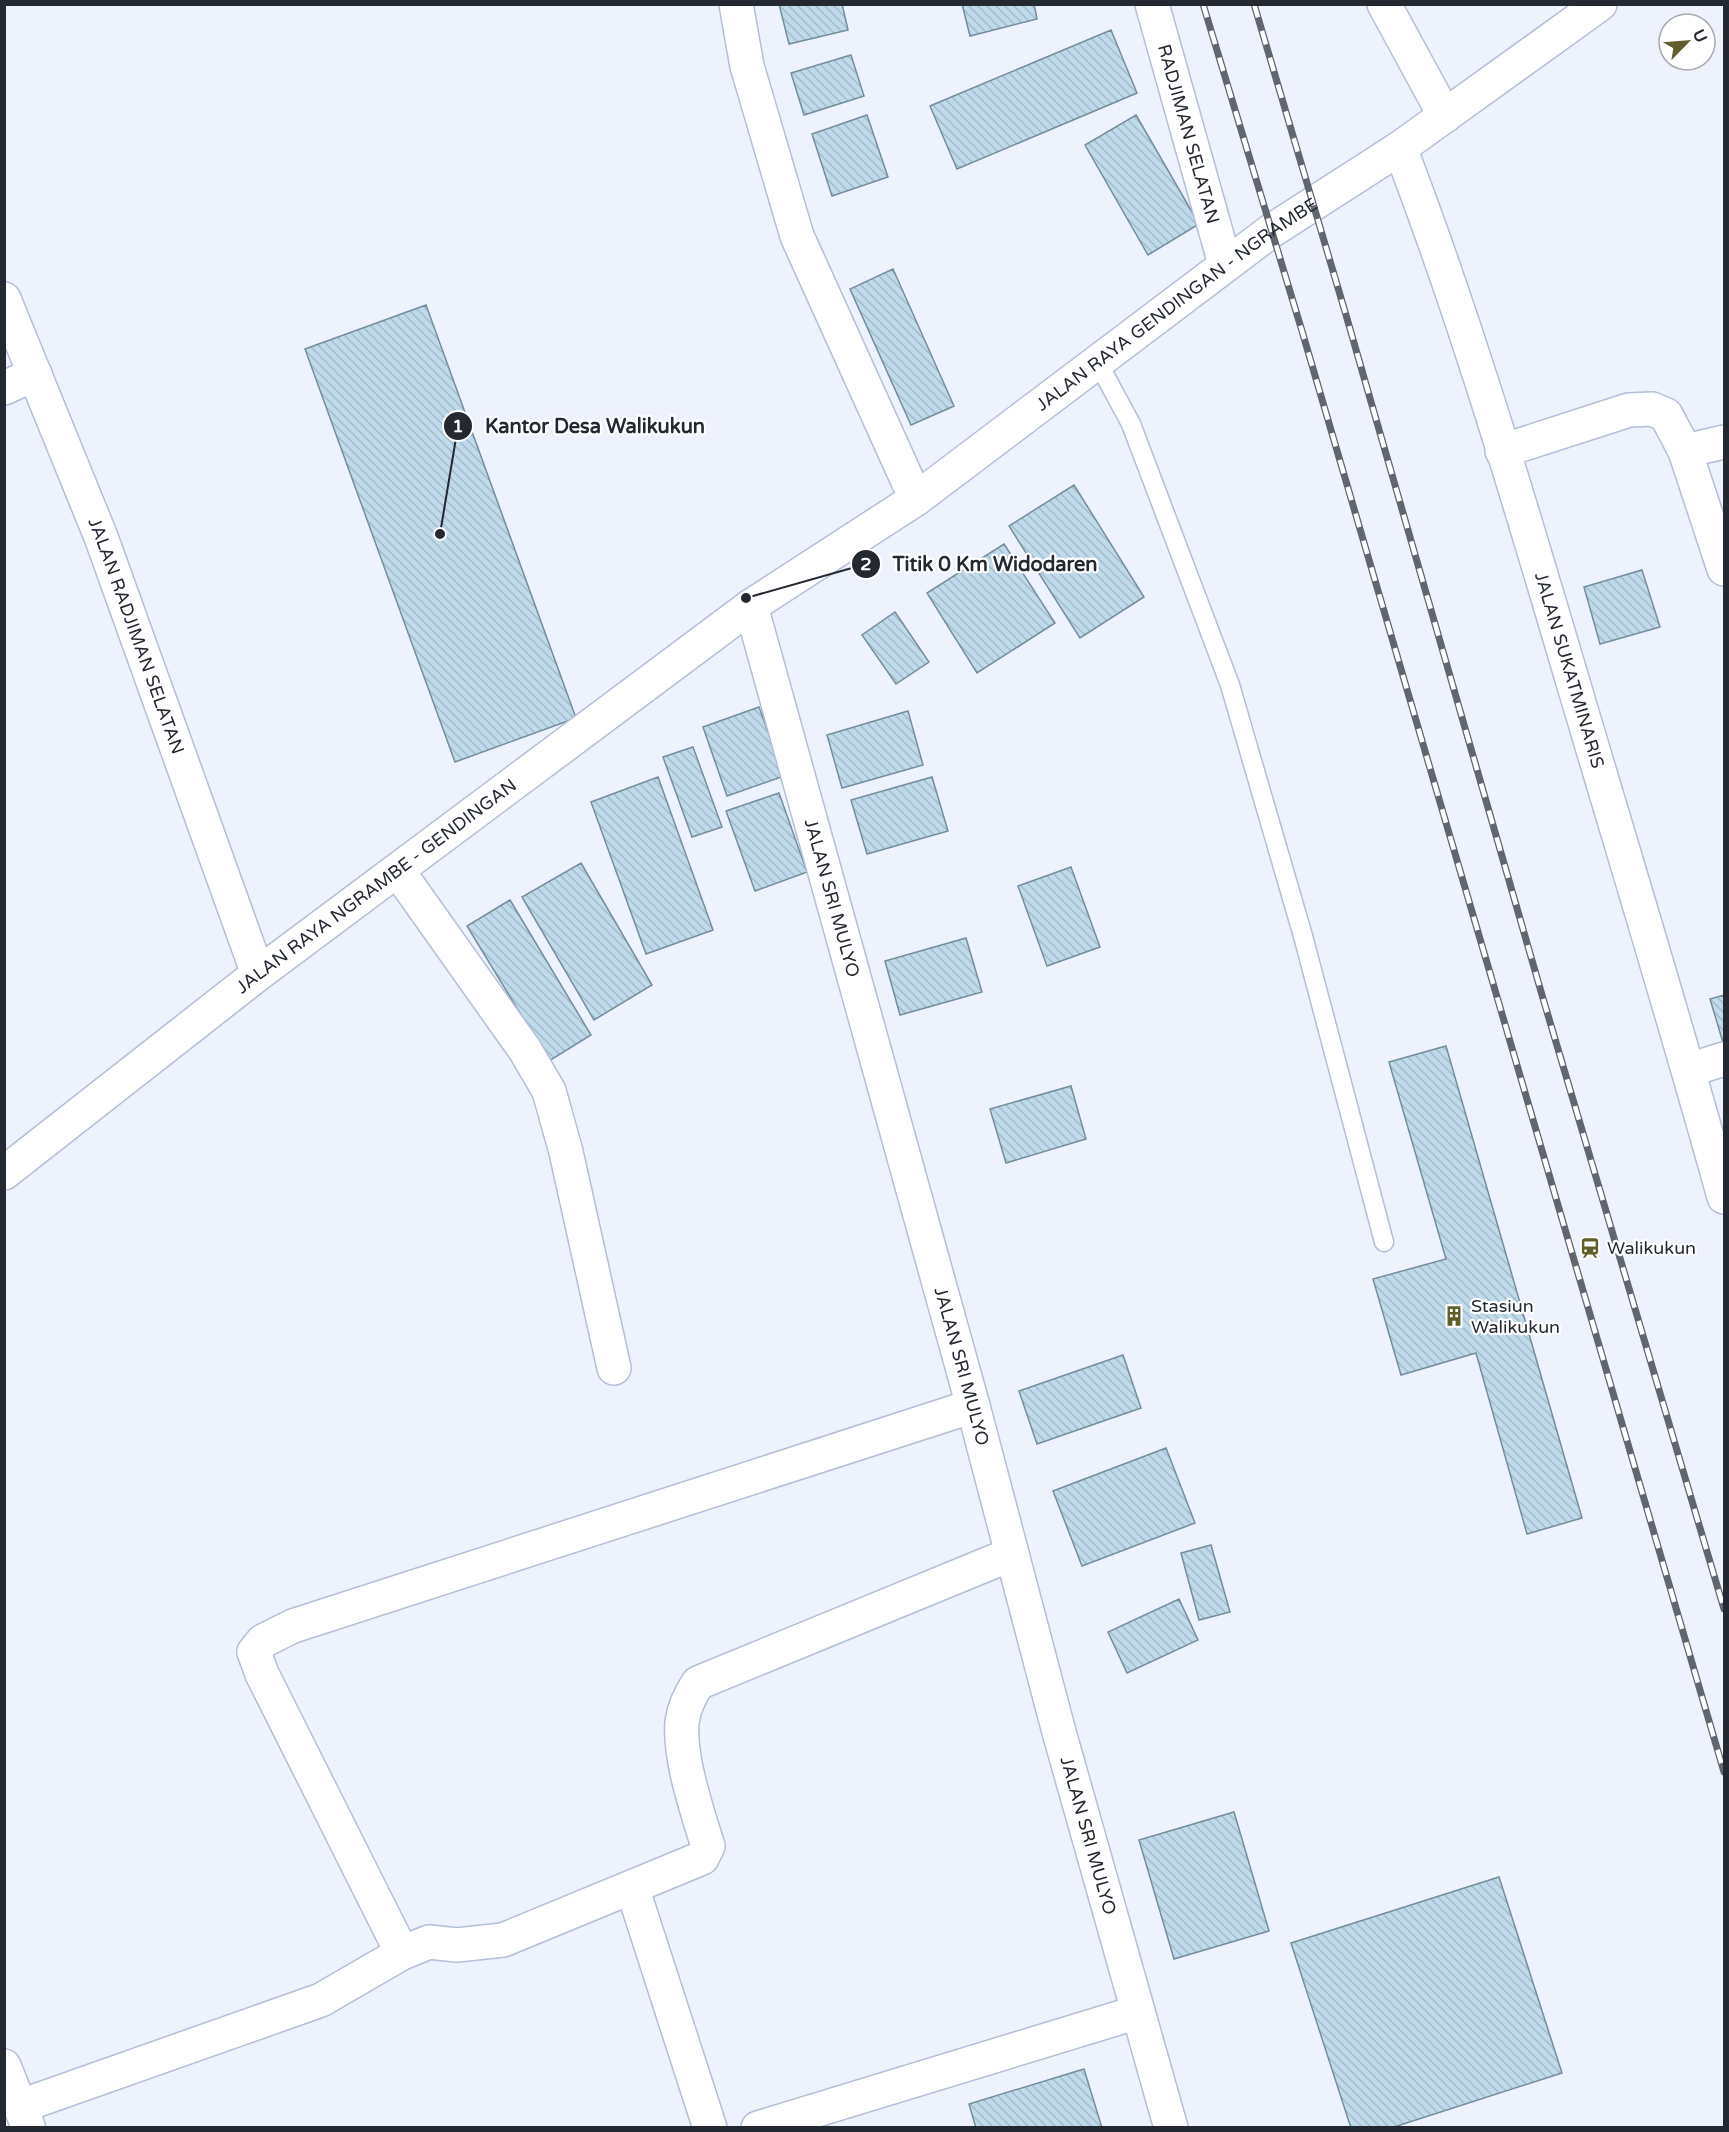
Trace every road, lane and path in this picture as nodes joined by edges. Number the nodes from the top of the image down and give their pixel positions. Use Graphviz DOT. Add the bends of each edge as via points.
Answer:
graph roads {
  1 [pos="736,4"];
  2 [pos="1152,4"];
  3 [pos="1384,4"];
  4 [pos="1600,4"];
  5 [pos="1445,116"];
  6 [pos="1400,148"];
  7 [pos="1225,264"];
  8 [pos="4,299"];
  9 [pos="1097,361"];
  10 [pos="35,374"];
  11 [pos="4,388"];
  12 [pos="1725,442"];
  13 [pos="1502,451"];
  14 [pos="1685,451"];
  15 [pos="916,499"];
  16 [pos="1725,569"];
  17 [pos="751,606"];
  18 [pos="398,871"];
  19 [pos="258,974"];
  20 [pos="1725,1059"];
  21 [pos="1689,1070"];
  22 [pos="4,1173"];
  23 [pos="1725,1197"];
  24 [pos="1384,1242"];
  25 [pos="614,1368"];
  26 [pos="973,1406"];
  27 [pos="1012,1554"];
  28 [pos="632,1887"];
  29 [pos="402,1953"];
  30 [pos="1138,2012"];
  31 [pos="4,2066"];
  32 [pos="25,2117"];
  33 [pos="710,2127"];
  34 [pos="758,2127"];
  35 [pos="1171,2127"];
  1 -- 15 [label="street" via="747,66 797,236"];
  2 -- 7 [label="street, RADJIMAN SELATAN"];
  3 -- 5 [label="street"];
  4 -- 5 [label="street, JALAN RAYA GENDINGAN - NGRAMBE"];
  5 -- 6 [label="street, JALAN RAYA GENDINGAN - NGRAMBE"];
  6 -- 7 [label="street, JALAN RAYA GENDINGAN - NGRAMBE"];
  6 -- 13 [label="street, JALAN SUKATMINARIS" via="1436,243"];
  7 -- 9 [label="street, JALAN RAYA GENDINGAN - NGRAMBE"];
  8 -- 10 [label="street, JALAN RADJIMAN SELATAN"];
  9 -- 15 [label="street, JALAN RAYA GENDINGAN - NGRAMBE"];
  9 -- 24 [label="lane" via="1131,424 1230,685 1303,936"];
  10 -- 11 [label="street"];
  10 -- 19 [label="street, JALAN RADJIMAN SELATAN" via="101,537"];
  12 -- 14 [label="street"];
  13 -- 14 [label="street" via="1629,410 1652,409 1666,415"];
  13 -- 21 [label="street, JALAN SUKATMINARIS"];
  14 -- 16 [label="street"];
  15 -- 17 [label="street, JALAN RAYA GENDINGAN - NGRAMBE"];
  17 -- 18 [label="street, JALAN RAYA NGRAMBE - GENDINGAN"];
  17 -- 26 [label="street, JALAN SRI MULYO"];
  18 -- 19 [label="street, JALAN RAYA NGRAMBE - GENDINGAN"];
  18 -- 25 [label="street" via="525,1050 549,1091"];
  19 -- 22 [label="street, JALAN RAYA NGRAMBE - GENDINGAN"];
  20 -- 21 [label="street"];
  21 -- 23 [label="street, JALAN SUKATMINARIS"];
  26 -- 27 [label="street, JALAN SRI MULYO"];
  26 -- 29 [label="street" via="293,1626 263,1641 255,1653 262,1674"];
  27 -- 28 [label="street" via="698,1683 688,1699 682,1722 685,1761 708,1846 702,1858"];
  27 -- 30 [label="street, JALAN SRI MULYO"];
  28 -- 29 [label="street" via="503,1940 456,1945 429,1942"];
  28 -- 33 [label="street"];
  29 -- 32 [label="street" via="321,2000"];
  30 -- 34 [label="street"];
  30 -- 35 [label="street, JALAN SRI MULYO"];
  31 -- 32 [label="street"];
}
